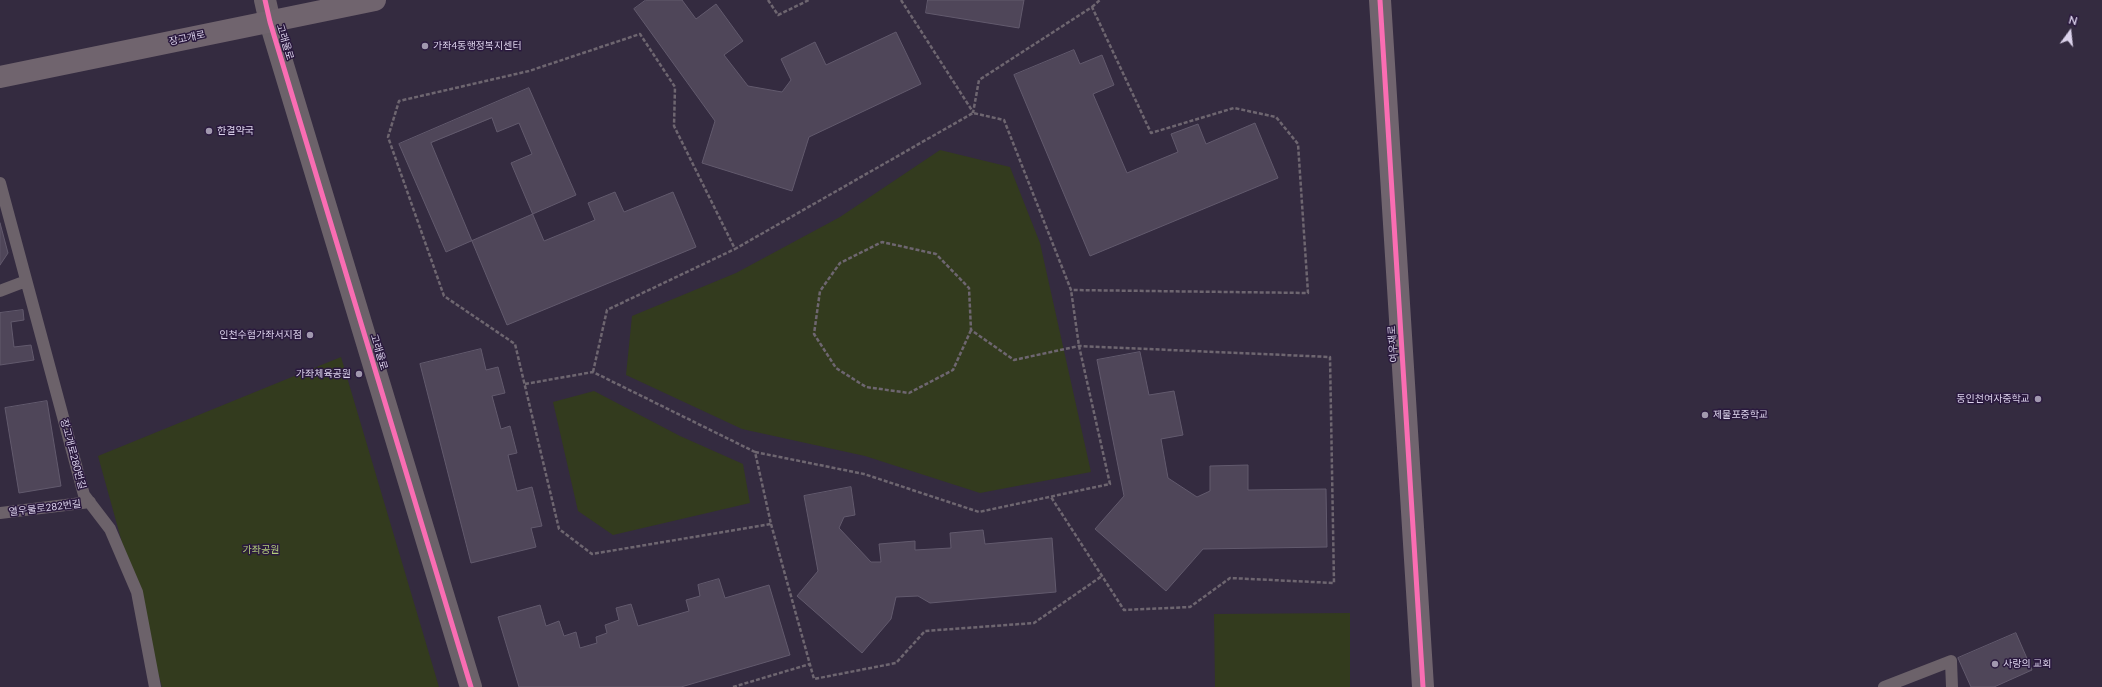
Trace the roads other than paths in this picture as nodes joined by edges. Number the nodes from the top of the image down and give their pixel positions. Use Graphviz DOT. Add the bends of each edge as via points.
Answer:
graph roads {
  1 [pos="265,0"];
  2 [pos="375,0"];
  3 [pos="1380,0"];
  4 [pos="270,22"];
  5 [pos="0,77"];
  6 [pos="0,183"];
  7 [pos="26,281"];
  8 [pos="0,291"];
  9 [pos="90,502"];
  10 [pos="0,513"];
  11 [pos="156,687"];
  12 [pos="471,687"];
  13 [pos="1423,687"];
  14 [pos="1884,687"];
  15 [pos="1952,687"];
  1 -- 4 [label="street, 고래울로"];
  2 -- 4 [label="street, 장고개로"];
  3 -- 13 [label="street, 여우재로"];
  4 -- 5 [label="street, 장고개로"];
  4 -- 12 [label="street, 고래울로"];
  6 -- 7 [label="lane, 장고개로280번길"];
  7 -- 8 [label="lane"];
  7 -- 9 [label="lane, 장고개로280번길" via="84,495"];
  9 -- 10 [label="lane, 열우물로282번길"];
  9 -- 11 [label="lane, 장고개로280번길" via="110,529 137,592"];
  14 -- 15 [label="lane" via="1951,661"];
}
